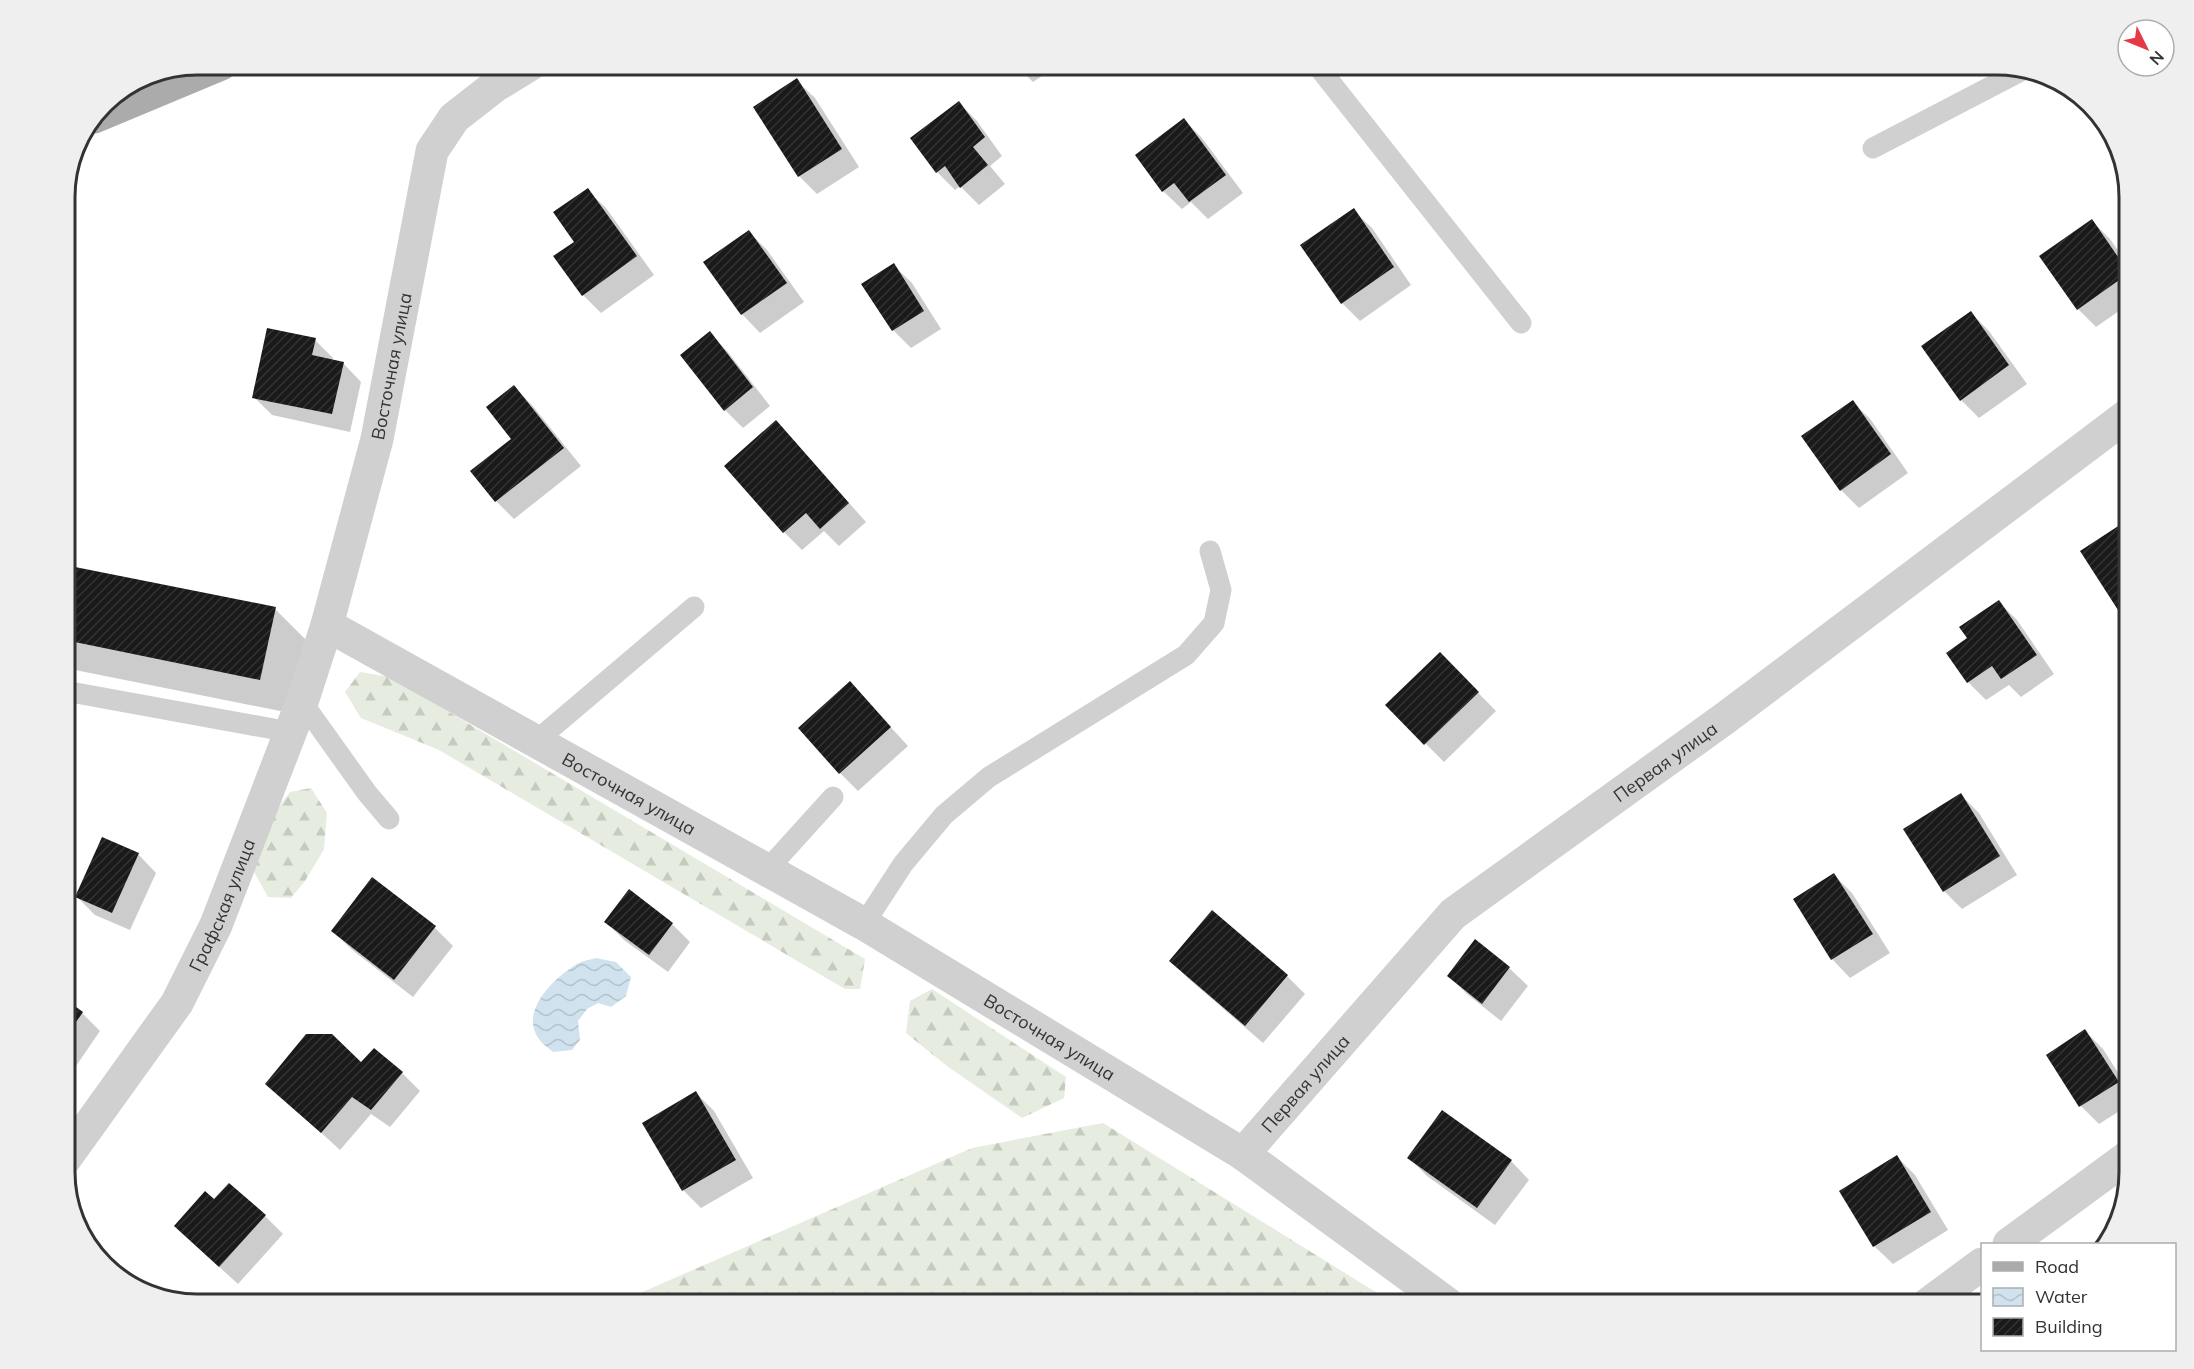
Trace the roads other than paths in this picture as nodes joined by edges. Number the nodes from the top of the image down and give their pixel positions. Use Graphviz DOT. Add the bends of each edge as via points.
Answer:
graph roads {
  1 [pos="194,75"];
  2 [pos="513,75"];
  3 [pos="1325,75"];
  4 [pos="2012,76"];
  5 [pos="113,109"];
  6 [pos="1874,148"];
  7 [pos="1521,323"];
  8 [pos="2119,422"];
  9 [pos="1210,551"];
  10 [pos="694,607"];
  11 [pos="327,625"];
  12 [pos="75,693"];
  13 [pos="302,702"];
  14 [pos="290,732"];
  15 [pos="536,741"];
  16 [pos="833,797"];
  17 [pos="389,819"];
  18 [pos="767,870"];
  19 [pos="864,924"];
  20 [pos="75,1145"];
  21 [pos="1243,1154"];
  22 [pos="2119,1164"];
  23 [pos="2012,1243"];
  24 [pos="1981,1265"];
  25 [pos="1433,1294"];
  26 [pos="1943,1294"];
  1 -- 5 [label="main road"];
  2 -- 11 [label="street, Восточная улица" via="454,118 432,151 377,439"];
  3 -- 7 [label="lane"];
  4 -- 6 [label="lane"];
  8 -- 21 [label="street, Первая улица" via="1724,719 1453,914"];
  9 -- 19 [label="lane" via="1221,590 1214,623 1186,655 989,777 944,814 903,864"];
  10 -- 15 [label="lane"];
  11 -- 13 [label="street, Графская улица"];
  11 -- 15 [label="street, Восточная улица"];
  12 -- 14 [label="lane"];
  13 -- 14 [label="street, Графская улица"];
  13 -- 17 [label="lane"];
  14 -- 20 [label="street, Графская улица" via="216,925 177,1003"];
  15 -- 18 [label="street, Восточная улица"];
  16 -- 18 [label="lane"];
  18 -- 19 [label="street, Восточная улица"];
  19 -- 21 [label="street, Восточная улица"];
  21 -- 25 [label="street, Восточная улица"];
  22 -- 23 [label="street"];
  24 -- 26 [label="street"];
}
